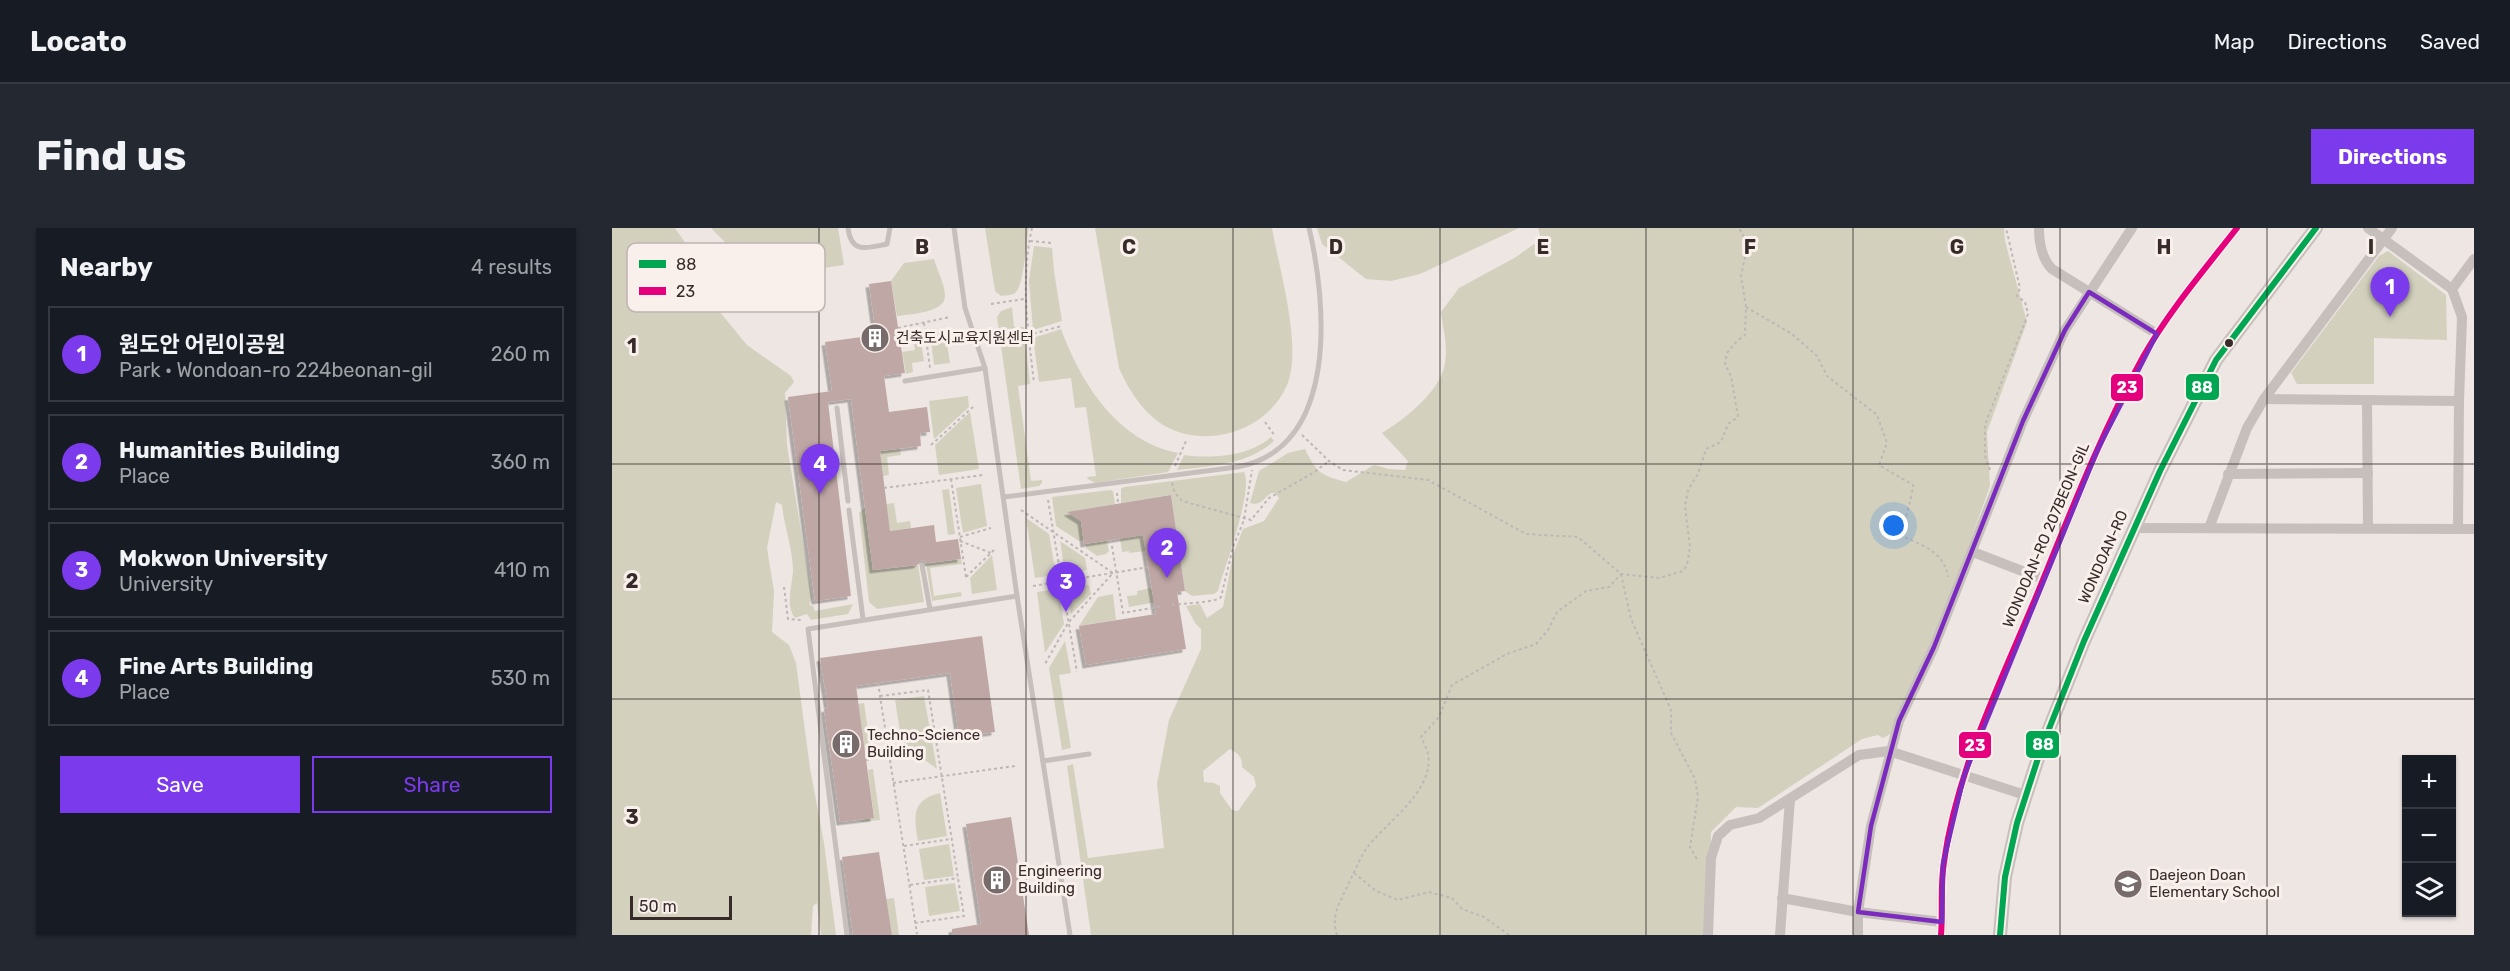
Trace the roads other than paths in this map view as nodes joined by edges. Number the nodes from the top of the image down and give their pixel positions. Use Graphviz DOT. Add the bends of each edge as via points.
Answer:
graph roads {
  1 [pos="848,228"];
  2 [pos="890,228"];
  3 [pos="954,228"];
  4 [pos="1309,228"];
  5 [pos="2039,228"];
  6 [pos="2132,228"];
  7 [pos="2237,228"];
  8 [pos="2316,228"];
  9 [pos="2368,228"];
  10 [pos="2392,228"];
  11 [pos="2384,240"];
  12 [pos="2474,258"];
  13 [pos="2452,289"];
  14 [pos="2089,292"];
  15 [pos="2462,317"];
  16 [pos="2474,317"];
  17 [pos="2157,334"];
  18 [pos="985,368"];
  19 [pos="905,381"];
  20 [pos="2264,399"];
  21 [pos="2367,400"];
  22 [pos="2458,401"];
  23 [pos="837,408"];
  24 [pos="2368,473"];
  25 [pos="2228,474"];
  26 [pos="1004,497"];
  27 [pos="848,501"];
  28 [pos="849,510"];
  29 [pos="2134,528"];
  30 [pos="2208,528"];
  31 [pos="2368,528"];
  32 [pos="2458,529"];
  33 [pos="2474,529"];
  34 [pos="1973,552"];
  35 [pos="922,565"];
  36 [pos="2043,579"];
  37 [pos="1017,596"];
  38 [pos="930,609"];
  39 [pos="863,620"];
  40 [pos="1889,751"];
  41 [pos="1089,754"];
  42 [pos="1042,761"];
  43 [pos="1964,776"];
  44 [pos="2025,795"];
  45 [pos="1790,799"];
  46 [pos="1782,898"];
  47 [pos="1858,912"];
  48 [pos="1942,922"];
  49 [pos="847,935"];
  50 [pos="1070,935"];
  51 [pos="1708,935"];
  52 [pos="1780,935"];
  53 [pos="1858,935"];
  54 [pos="1941,935"];
  55 [pos="2000,935"];
  1 -- 2 [label="lane" via="854,245 864,248 887,244"];
  3 -- 18 [label="lane" via="965,308"];
  4 -- 26 [label="lane" via="1320,286 1317,380 1293,436 1273,454 1253,464"];
  5 -- 14 [label="street" via="2045,263"];
  6 -- 14 [label="street"];
  7 -- 17 [label="street, WONDOAN-RO 207BEON-GIL"];
  8 -- 29 [label="street, WONDOAN-RO" via="2216,360"];
  9 -- 11 [label="street"];
  10 -- 11 [label="street"];
  11 -- 13 [label="street"];
  11 -- 20 [label="street"];
  12 -- 13 [label="street"];
  13 -- 15 [label="street"];
  14 -- 17 [label="street"];
  14 -- 34 [label="street" via="2065,330 2023,421"];
  15 -- 16 [label="street"];
  15 -- 22 [label="street"];
  17 -- 36 [label="street, WONDOAN-RO 207BEON-GIL" via="2098,449"];
  18 -- 19 [label="lane"];
  18 -- 26 [label="lane"];
  20 -- 21 [label="street"];
  20 -- 25 [label="street"];
  21 -- 22 [label="street"];
  21 -- 24 [label="street"];
  22 -- 32 [label="street"];
  23 -- 27 [label="lane"];
  24 -- 25 [label="street"];
  24 -- 31 [label="street"];
  25 -- 30 [label="street"];
  26 -- 37 [label="lane"];
  28 -- 39 [label="lane"];
  29 -- 30 [label="street"];
  29 -- 44 [label="street, WONDOAN-RO" via="2084,641"];
  30 -- 31 [label="street"];
  31 -- 32 [label="street"];
  32 -- 33 [label="street"];
  34 -- 36 [label="street"];
  34 -- 40 [label="street"];
  35 -- 38 [label="lane"];
  36 -- 43 [label="street, WONDOAN-RO 207BEON-GIL"];
  37 -- 38 [label="lane"];
  37 -- 42 [label="lane"];
  38 -- 39 [label="lane"];
  39 -- 49 [label="lane" via="808,629"];
  40 -- 43 [label="street"];
  40 -- 45 [label="street" via="1859,755"];
  40 -- 47 [label="street" via="1870,826"];
  41 -- 42 [label="lane"];
  42 -- 50 [label="lane"];
  43 -- 44 [label="street"];
  43 -- 48 [label="street, WONDOAN-RO 207BEON-GIL" via="1943,864"];
  44 -- 55 [label="street, WONDOAN-RO" via="2005,877"];
  45 -- 46 [label="street"];
  45 -- 51 [label="street" via="1759,818 1730,825 1718,836 1711,858"];
  46 -- 47 [label="street"];
  46 -- 52 [label="street"];
  47 -- 48 [label="street"];
  47 -- 53 [label="street"];
  48 -- 54 [label="street, WONDOAN-RO 207BEON-GIL"];
}
